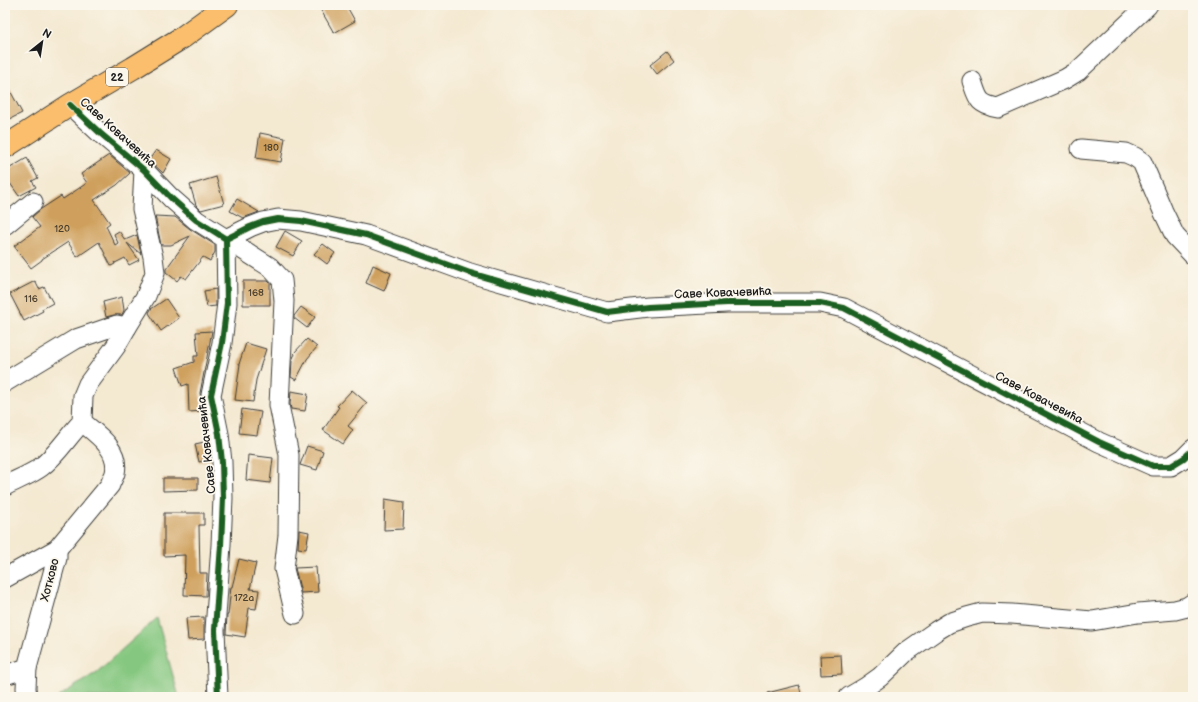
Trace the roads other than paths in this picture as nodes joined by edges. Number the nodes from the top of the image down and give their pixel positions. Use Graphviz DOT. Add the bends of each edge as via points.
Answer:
graph roads {
  1 [pos="227,5"];
  2 [pos="1148,5"];
  3 [pos="972,81"];
  4 [pos="70,105"];
  5 [pos="5,147"];
  6 [pos="1081,149"];
  7 [pos="144,170"];
  8 [pos="33,202"];
  9 [pos="5,225"];
  10 [pos="226,239"];
  11 [pos="1193,255"];
  12 [pos="127,327"];
  13 [pos="5,382"];
  14 [pos="82,422"];
  15 [pos="1193,449"];
  16 [pos="5,486"];
  17 [pos="57,549"];
  18 [pos="5,578"];
  19 [pos="1193,603"];
  20 [pos="294,614"];
  21 [pos="26,668"];
  22 [pos="5,674"];
  23 [pos="28,697"];
  24 [pos="218,697"];
  25 [pos="849,697"];
  1 -- 4 [label="main road, Саве Ковачевића / 22" via="183,37"];
  2 -- 3 [label="street" via="1078,71 998,108 981,102"];
  4 -- 5 [label="main road, Саве Ковачевића / 22"];
  4 -- 7 [label="street, Саве Ковачевића"];
  6 -- 11 [label="street" via="1126,153 1142,162 1175,236"];
  7 -- 10 [label="street, Саве Ковачевића" via="196,220"];
  7 -- 12 [label="street, Саве Ковачевића" via="142,209 155,273 146,296"];
  8 -- 9 [label="street"];
  10 -- 15 [label="street, Саве Ковачевића" via="262,222 278,219 301,221 366,235 470,273 607,312 727,303 820,303 844,308 1099,442 1153,466 1171,466"];
  10 -- 20 [label="street, Саве Ковачевића" via="270,267 282,280 284,301 279,405 289,455 288,535 284,569"];
  10 -- 24 [label="street, Саве Ковачевића" via="227,302 222,343 211,395 219,434 223,498 214,630"];
  12 -- 13 [label="street" via="116,325 76,339"];
  12 -- 14 [label="street, Саве Ковачевића" via="88,384 83,396"];
  14 -- 16 [label="street" via="61,448 40,468"];
  14 -- 17 [label="street" via="106,441 116,461 115,474 110,485"];
  17 -- 18 [label="street, Хотково"];
  17 -- 21 [label="street, Хотково" via="57,558"];
  19 -- 25 [label="street" via="1175,610 1092,621 982,613 967,617 936,631 906,652 880,677"];
  21 -- 22 [label="street"];
  21 -- 23 [label="street, Хотково"];
}
